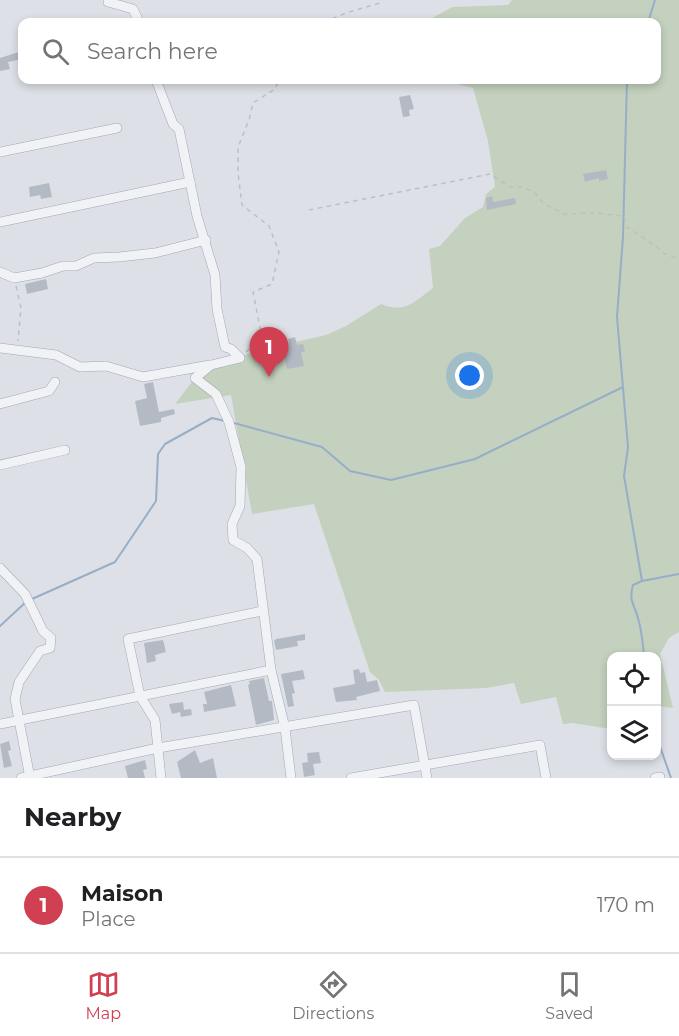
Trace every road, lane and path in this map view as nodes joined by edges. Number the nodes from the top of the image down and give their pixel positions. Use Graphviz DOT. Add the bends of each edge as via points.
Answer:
graph roads {
  1 [pos="108,0"];
  2 [pos="381,0"];
  3 [pos="137,18"];
  4 [pos="334,18"];
  5 [pos="158,84"];
  6 [pos="277,84"];
  7 [pos="117,128"];
  8 [pos="0,152"];
  9 [pos="190,182"];
  10 [pos="309,210"];
  11 [pos="0,222"];
  12 [pos="206,240"];
  13 [pos="679,259"];
  14 [pos="0,272"];
  15 [pos="14,278"];
  16 [pos="0,348"];
  17 [pos="16,350"];
  18 [pos="240,358"];
  19 [pos="212,365"];
  20 [pos="55,382"];
  21 [pos="0,404"];
  22 [pos="65,450"];
  23 [pos="0,465"];
  24 [pos="0,568"];
  25 [pos="262,610"];
  26 [pos="271,670"];
  27 [pos="140,696"];
  28 [pos="20,720"];
  29 [pos="0,724"];
  30 [pos="285,728"];
  31 [pos="158,748"];
  32 [pos="424,764"];
  33 [pos="27,778"];
  34 [pos="161,778"];
  35 [pos="291,778"];
  36 [pos="351,778"];
  37 [pos="427,778"];
  38 [pos="546,778"];
  1 -- 3 [label="street" via="133,9"];
  2 -- 4 [label="path"];
  5 -- 9 [label="street" via="173,124 179,129"];
  6 -- 18 [label="path" via="253,103 238,147 242,205 268,226 279,252 272,284 253,292 261,333"];
  7 -- 8 [label="street"];
  9 -- 11 [label="street"];
  9 -- 12 [label="street"];
  10 -- 13 [label="path" via="490,174 510,187 534,192 544,204 564,214 624,216 627,227 665,254"];
  12 -- 15 [label="street" via="155,253 94,258 76,267 63,266"];
  12 -- 18 [label="street" via="225,347"];
  14 -- 15 [label="street"];
  15 -- 17 [label="path" via="21,308"];
  16 -- 17 [label="street"];
  17 -- 19 [label="street" via="56,355 80,367 106,366 143,377"];
  18 -- 19 [label="street"];
  19 -- 25 [label="street" via="195,378 216,394 233,437 241,467 240,506 232,524 233,540 256,559"];
  20 -- 21 [label="street" via="49,391"];
  22 -- 23 [label="street"];
  24 -- 28 [label="street" via="25,594 51,638 50,648 40,651 19,682 15,699"];
  25 -- 26 [label="street"];
  25 -- 27 [label="street" via="128,639"];
  26 -- 27 [label="street"];
  26 -- 30 [label="street"];
  27 -- 28 [label="street"];
  27 -- 31 [label="street" via="155,720"];
  28 -- 29 [label="street"];
  28 -- 33 [label="street"];
  30 -- 31 [label="street"];
  30 -- 32 [label="street" via="414,705"];
  30 -- 35 [label="street"];
  31 -- 33 [label="street"];
  31 -- 34 [label="street"];
  32 -- 36 [label="street"];
  32 -- 37 [label="street"];
  32 -- 38 [label="street" via="540,745"];
}
